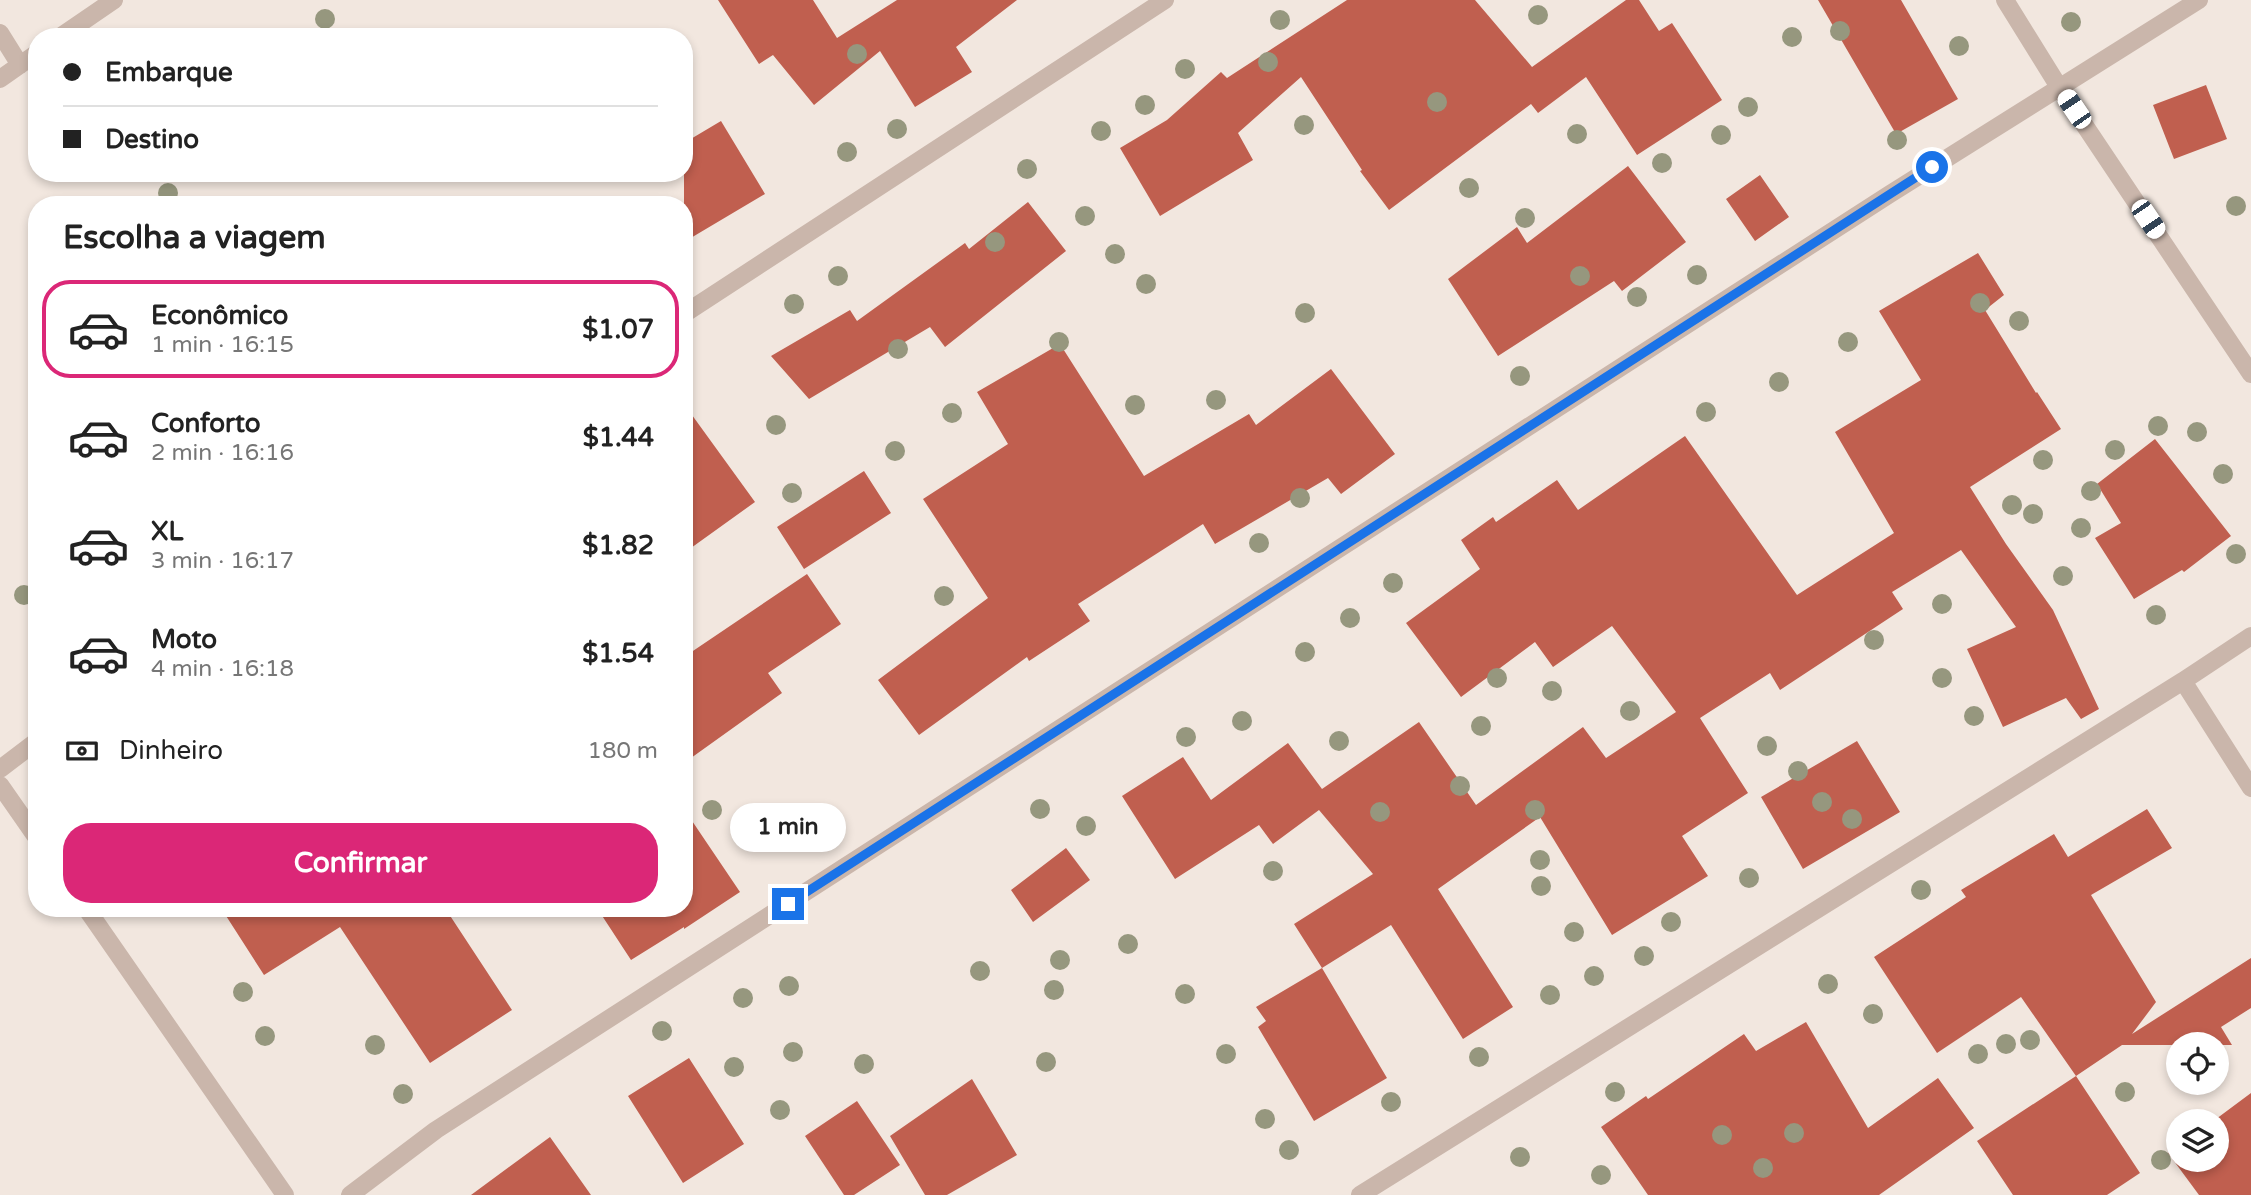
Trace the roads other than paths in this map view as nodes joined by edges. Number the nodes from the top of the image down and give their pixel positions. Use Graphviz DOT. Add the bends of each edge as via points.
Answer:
graph roads {
  1 [pos="114,0"];
  2 [pos="1165,0"];
  3 [pos="2005,0"];
  4 [pos="2199,0"];
  5 [pos="73,28"];
  6 [pos="0,33"];
  7 [pos="28,59"];
  8 [pos="20,65"];
  9 [pos="0,79"];
  10 [pos="2059,87"];
  11 [pos="693,308"];
  12 [pos="2251,374"];
  13 [pos="2251,636"];
  14 [pos="2183,681"];
  15 [pos="28,748"];
  16 [pos="0,769"];
  17 [pos="0,785"];
  18 [pos="2251,788"];
  19 [pos="28,825"];
  20 [pos="92,917"];
  21 [pos="285,1195"];
  22 [pos="350,1195"];
  23 [pos="1360,1195"];
  1 -- 5 [label="street"];
  2 -- 11 [label="street"];
  3 -- 10 [label="street"];
  4 -- 10 [label="street"];
  6 -- 8 [label="street"];
  7 -- 8 [label="street"];
  8 -- 9 [label="street"];
  10 -- 12 [label="street"];
  10 -- 22 [label="street" via="436,1130"];
  13 -- 14 [label="street"];
  14 -- 18 [label="street"];
  14 -- 23 [label="street"];
  15 -- 16 [label="street"];
  17 -- 19 [label="street"];
  20 -- 21 [label="street"];
}
